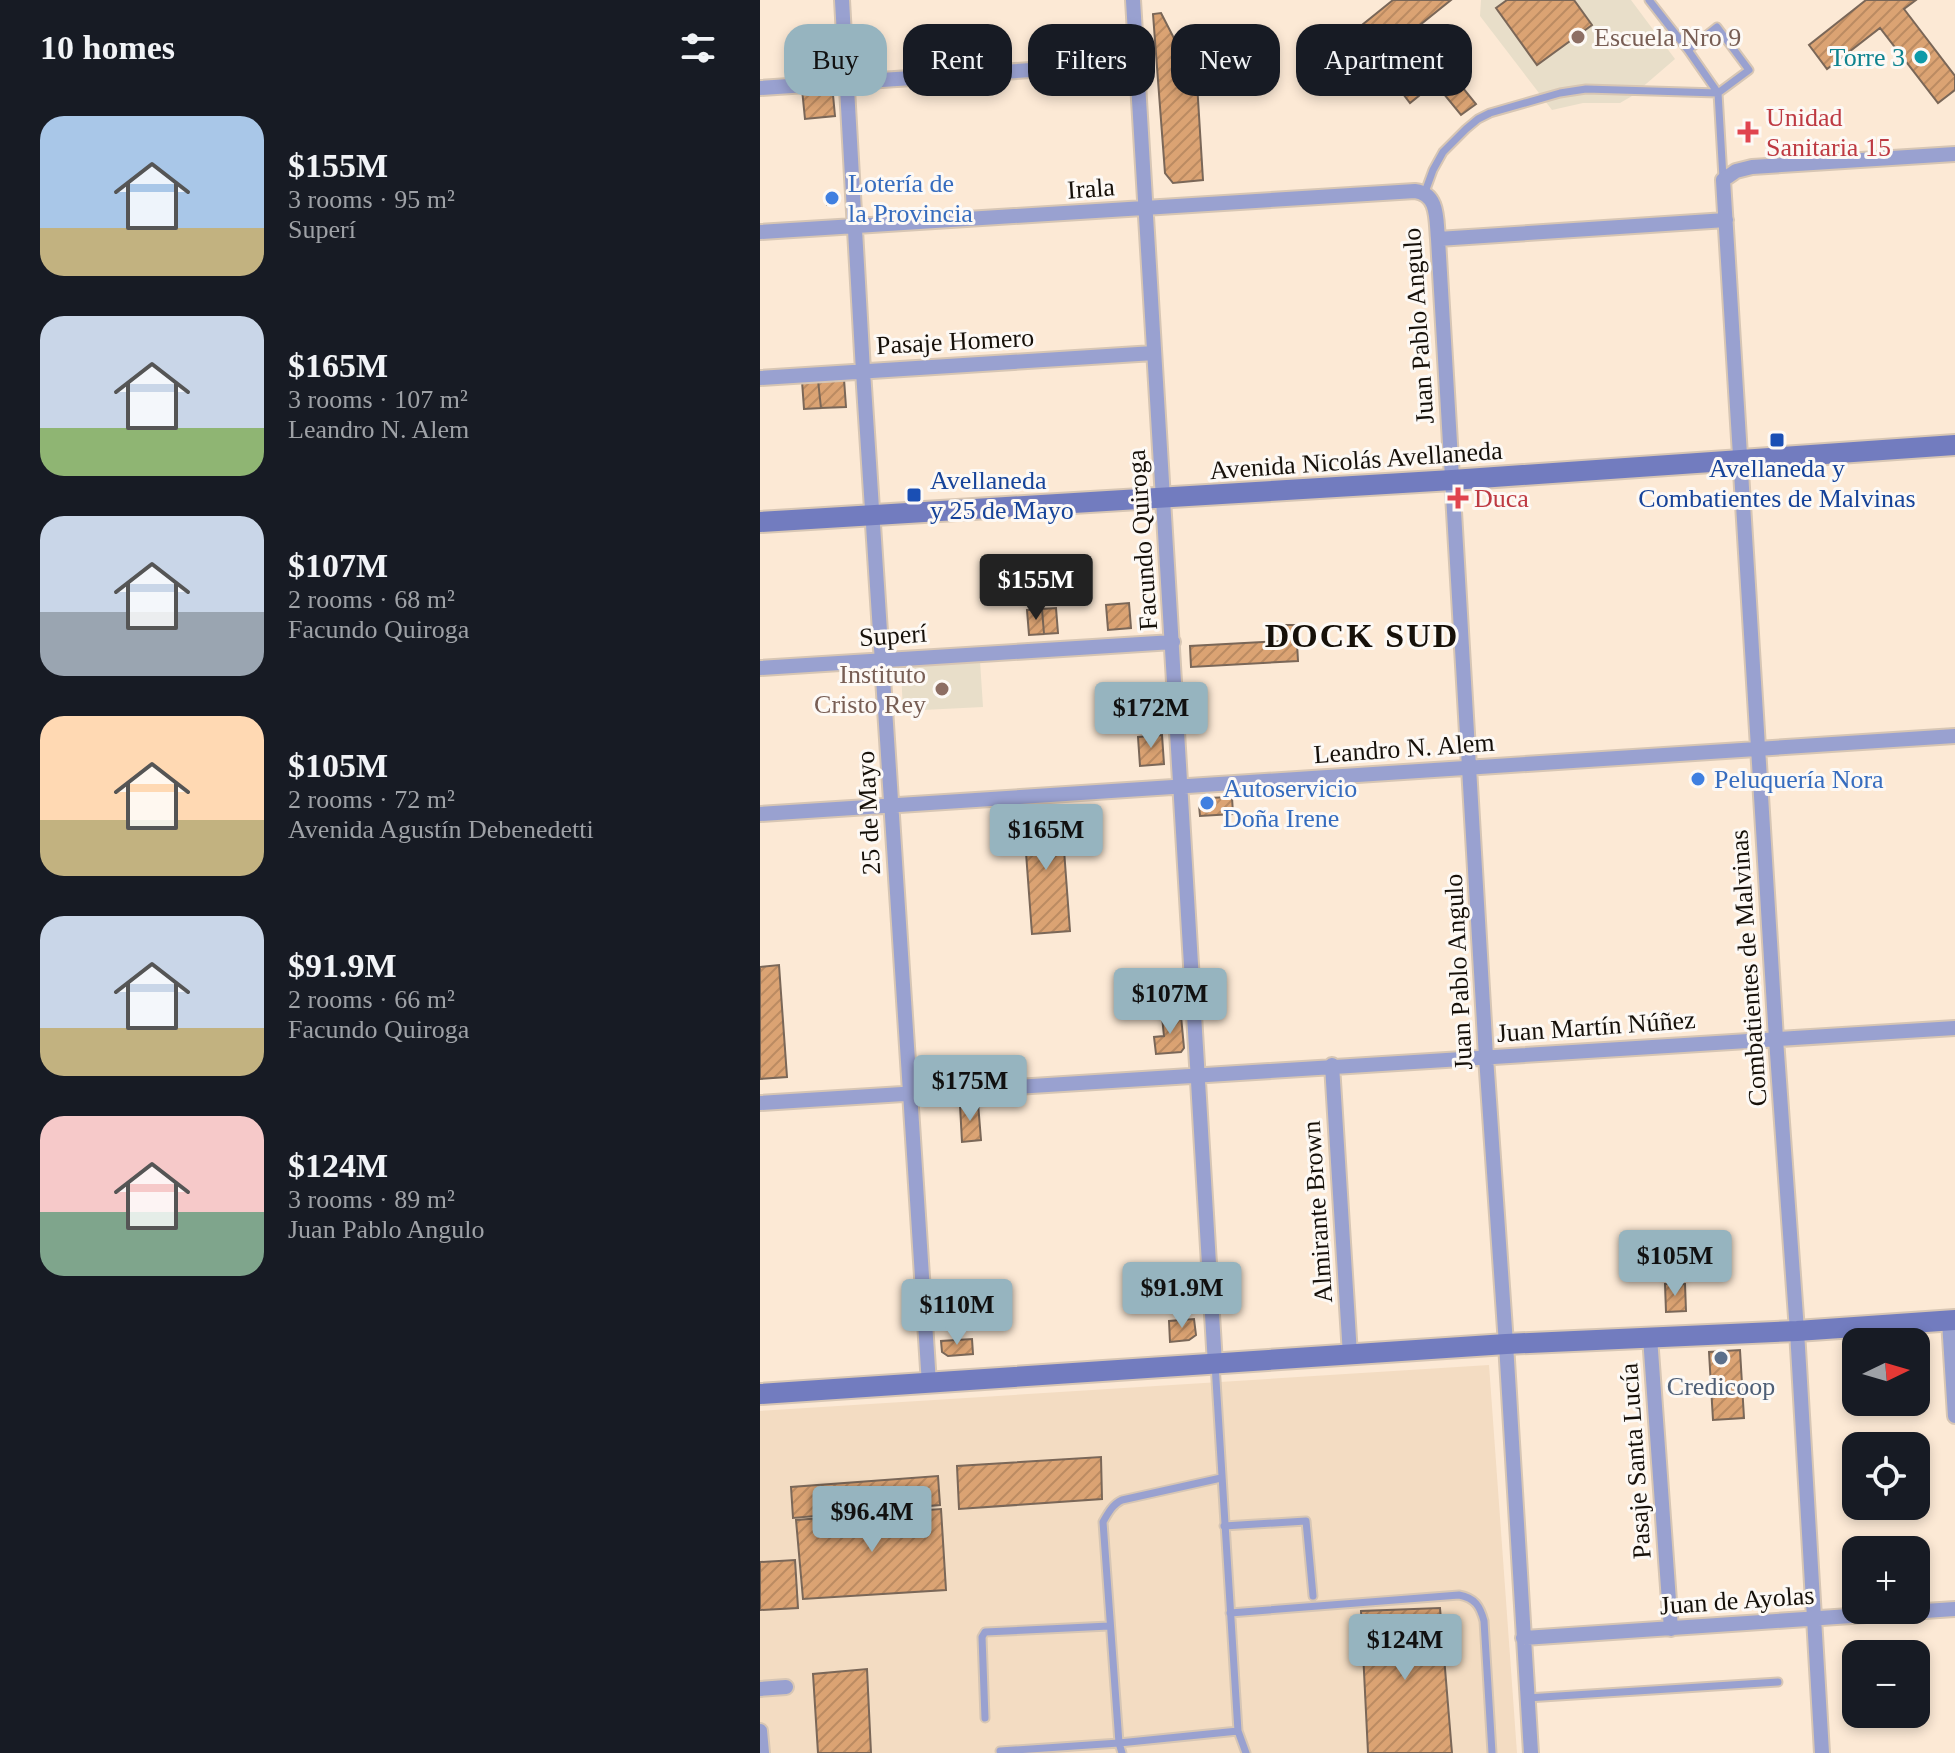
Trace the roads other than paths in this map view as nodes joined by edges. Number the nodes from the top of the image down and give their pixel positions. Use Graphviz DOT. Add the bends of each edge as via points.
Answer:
graph roads {
  1 [pos="842,0"];
  2 [pos="1133,0"];
  3 [pos="1649,0"];
  4 [pos="843,24"];
  5 [pos="1135,24"];
  6 [pos="1688,50"];
  7 [pos="1028,70"];
  8 [pos="887,79"];
  9 [pos="784,86"];
  10 [pos="760,88"];
  11 [pos="1718,93"];
  12 [pos="848,96"];
  13 [pos="1139,96"];
  14 [pos="1955,154"];
  15 [pos="1723,180"];
  16 [pos="1425,192"];
  17 [pos="1145,208"];
  18 [pos="1726,220"];
  19 [pos="855,227"];
  20 [pos="760,232"];
  21 [pos="1438,239"];
  22 [pos="1154,353"];
  23 [pos="863,371"];
  24 [pos="760,378"];
  25 [pos="1955,445"];
  26 [pos="1741,459"];
  27 [pos="1452,480"];
  28 [pos="1163,498"];
  29 [pos="874,515"];
  30 [pos="760,522"];
  31 [pos="1173,642"];
  32 [pos="883,660"];
  33 [pos="760,668"];
  34 [pos="1955,736"];
  35 [pos="1759,750"];
  36 [pos="1471,768"];
  37 [pos="1181,786"];
  38 [pos="892,806"];
  39 [pos="760,814"];
  40 [pos="1955,1028"];
  41 [pos="1776,1039"];
  42 [pos="1486,1057"];
  43 [pos="1332,1065"];
  44 [pos="1198,1074"];
  45 [pos="909,1093"];
  46 [pos="760,1103"];
  47 [pos="1952,1320"];
  48 [pos="1797,1331"];
  49 [pos="1650,1337"];
  50 [pos="1506,1344"];
  51 [pos="1350,1355"];
  52 [pos="1215,1364"];
  53 [pos="929,1384"];
  54 [pos="760,1394"];
  55 [pos="1955,1416"];
  56 [pos="1221,1478"];
  57 [pos="1224,1526"];
  58 [pos="1313,1596"];
  59 [pos="1955,1609"];
  60 [pos="1230,1613"];
  61 [pos="1815,1619"];
  62 [pos="1109,1626"];
  63 [pos="1671,1629"];
  64 [pos="1523,1638"];
  65 [pos="1778,1682"];
  66 [pos="786,1687"];
  67 [pos="760,1689"];
  68 [pos="1527,1698"];
  69 [pos="985,1718"];
  70 [pos="760,1731"];
  71 [pos="1238,1731"];
  72 [pos="1119,1743"];
  73 [pos="1000,1751"];
  74 [pos="762,1753"];
  75 [pos="1122,1753"];
  76 [pos="1246,1753"];
  77 [pos="1492,1753"];
  78 [pos="1531,1753"];
  79 [pos="1822,1753"];
  1 -- 4 [label="street, 25 de Mayo"];
  2 -- 5 [label="street, Facundo Quiroga"];
  3 -- 6 [label="lane"];
  6 -- 11 [label="lane"];
  6 -- 11 [label="lane" via="1717,27 1749,70"];
  7 -- 8 [label="street"];
  9 -- 10 [label="street"];
  11 -- 15 [label="lane"];
  11 -- 16 [label="lane" via="1586,89 1490,113 1443,152"];
  12 -- 19 [label="street, 25 de Mayo"];
  13 -- 17 [label="street, Facundo Quiroga"];
  14 -- 15 [label="street" via="1752,167"];
  15 -- 18 [label="street, Combatientes de Malvinas"];
  16 -- 17 [label="street, Irala"];
  16 -- 21 [label="street, Juan Pablo Angulo" via="1434,204"];
  17 -- 19 [label="street, Irala"];
  17 -- 22 [label="street, Facundo Quiroga"];
  18 -- 21 [label="street"];
  18 -- 26 [label="street, Combatientes de Malvinas"];
  19 -- 20 [label="street, Irala"];
  19 -- 23 [label="street, 25 de Mayo"];
  21 -- 27 [label="street, Juan Pablo Angulo"];
  22 -- 23 [label="street, Pasaje Homero"];
  22 -- 28 [label="street, Facundo Quiroga"];
  23 -- 24 [label="street, Pasaje Homero"];
  23 -- 29 [label="street, 25 de Mayo"];
  25 -- 26 [label="main road, Avenida Nicolás Avellaneda"];
  26 -- 27 [label="main road, Avenida Nicolás Avellaneda"];
  26 -- 35 [label="street, Combatientes de Malvinas"];
  27 -- 28 [label="main road, Avenida Nicolás Avellaneda"];
  27 -- 36 [label="street, Juan Pablo Angulo"];
  28 -- 29 [label="main road, Avenida Nicolás Avellaneda"];
  28 -- 31 [label="street, Facundo Quiroga"];
  29 -- 30 [label="main road, Avenida Nicolás Avellaneda"];
  29 -- 32 [label="street, 25 de Mayo"];
  31 -- 32 [label="street, Superí"];
  31 -- 37 [label="street, Facundo Quiroga"];
  32 -- 33 [label="street, Superí"];
  32 -- 38 [label="street, 25 de Mayo"];
  34 -- 35 [label="street, Leandro N. Alem"];
  35 -- 36 [label="street, Leandro N. Alem"];
  35 -- 41 [label="street, Combatientes de Malvinas"];
  36 -- 37 [label="street, Leandro N. Alem"];
  36 -- 42 [label="street, Juan Pablo Angulo"];
  37 -- 38 [label="street, Leandro N. Alem"];
  37 -- 44 [label="street, Facundo Quiroga"];
  38 -- 39 [label="street, Leandro N. Alem"];
  38 -- 45 [label="street, 25 de Mayo"];
  40 -- 41 [label="street, Juan Martín Núñez"];
  41 -- 42 [label="street, Juan Martín Núñez"];
  41 -- 48 [label="street, Combatientes de Malvinas"];
  42 -- 43 [label="street, Juan Martín Núñez"];
  42 -- 50 [label="street, Juan Pablo Angulo"];
  43 -- 44 [label="street, Juan Martín Núñez"];
  43 -- 51 [label="street, Almirante Brown"];
  44 -- 45 [label="street, Juan Martín Núñez"];
  44 -- 52 [label="street, Facundo Quiroga"];
  45 -- 46 [label="street, Juan Martín Núñez"];
  45 -- 53 [label="street, 25 de Mayo"];
  47 -- 48 [label="main road"];
  47 -- 55 [label="street"];
  48 -- 49 [label="main road"];
  48 -- 61 [label="street, Combatientes de Malvinas"];
  49 -- 50 [label="main road"];
  49 -- 63 [label="street, Pasaje Santa Lucía"];
  50 -- 51 [label="main road"];
  50 -- 64 [label="street, Juan Pablo Angulo"];
  51 -- 52 [label="main road"];
  52 -- 53 [label="main road"];
  52 -- 56 [label="lane"];
  53 -- 54 [label="main road"];
  56 -- 57 [label="lane"];
  56 -- 62 [label="lane" via="1122,1500 1107,1513 1103,1522"];
  57 -- 58 [label="lane" via="1306,1521"];
  57 -- 60 [label="lane"];
  59 -- 61 [label="street, Juan de Ayolas"];
  60 -- 71 [label="lane"];
  60 -- 77 [label="lane" via="1470,1597 1484,1621"];
  61 -- 63 [label="street, Juan de Ayolas"];
  61 -- 79 [label="street, Combatientes de Malvinas"];
  62 -- 69 [label="lane" via="985,1632"];
  62 -- 72 [label="lane"];
  63 -- 64 [label="street, Juan de Ayolas"];
  64 -- 68 [label="street, Juan Pablo Angulo"];
  65 -- 68 [label="lane"];
  66 -- 67 [label="street"];
  68 -- 78 [label="street, Juan Pablo Angulo"];
  70 -- 74 [label="street"];
  71 -- 72 [label="lane"];
  71 -- 76 [label="lane"];
  72 -- 73 [label="lane"];
  72 -- 75 [label="lane"];
}
